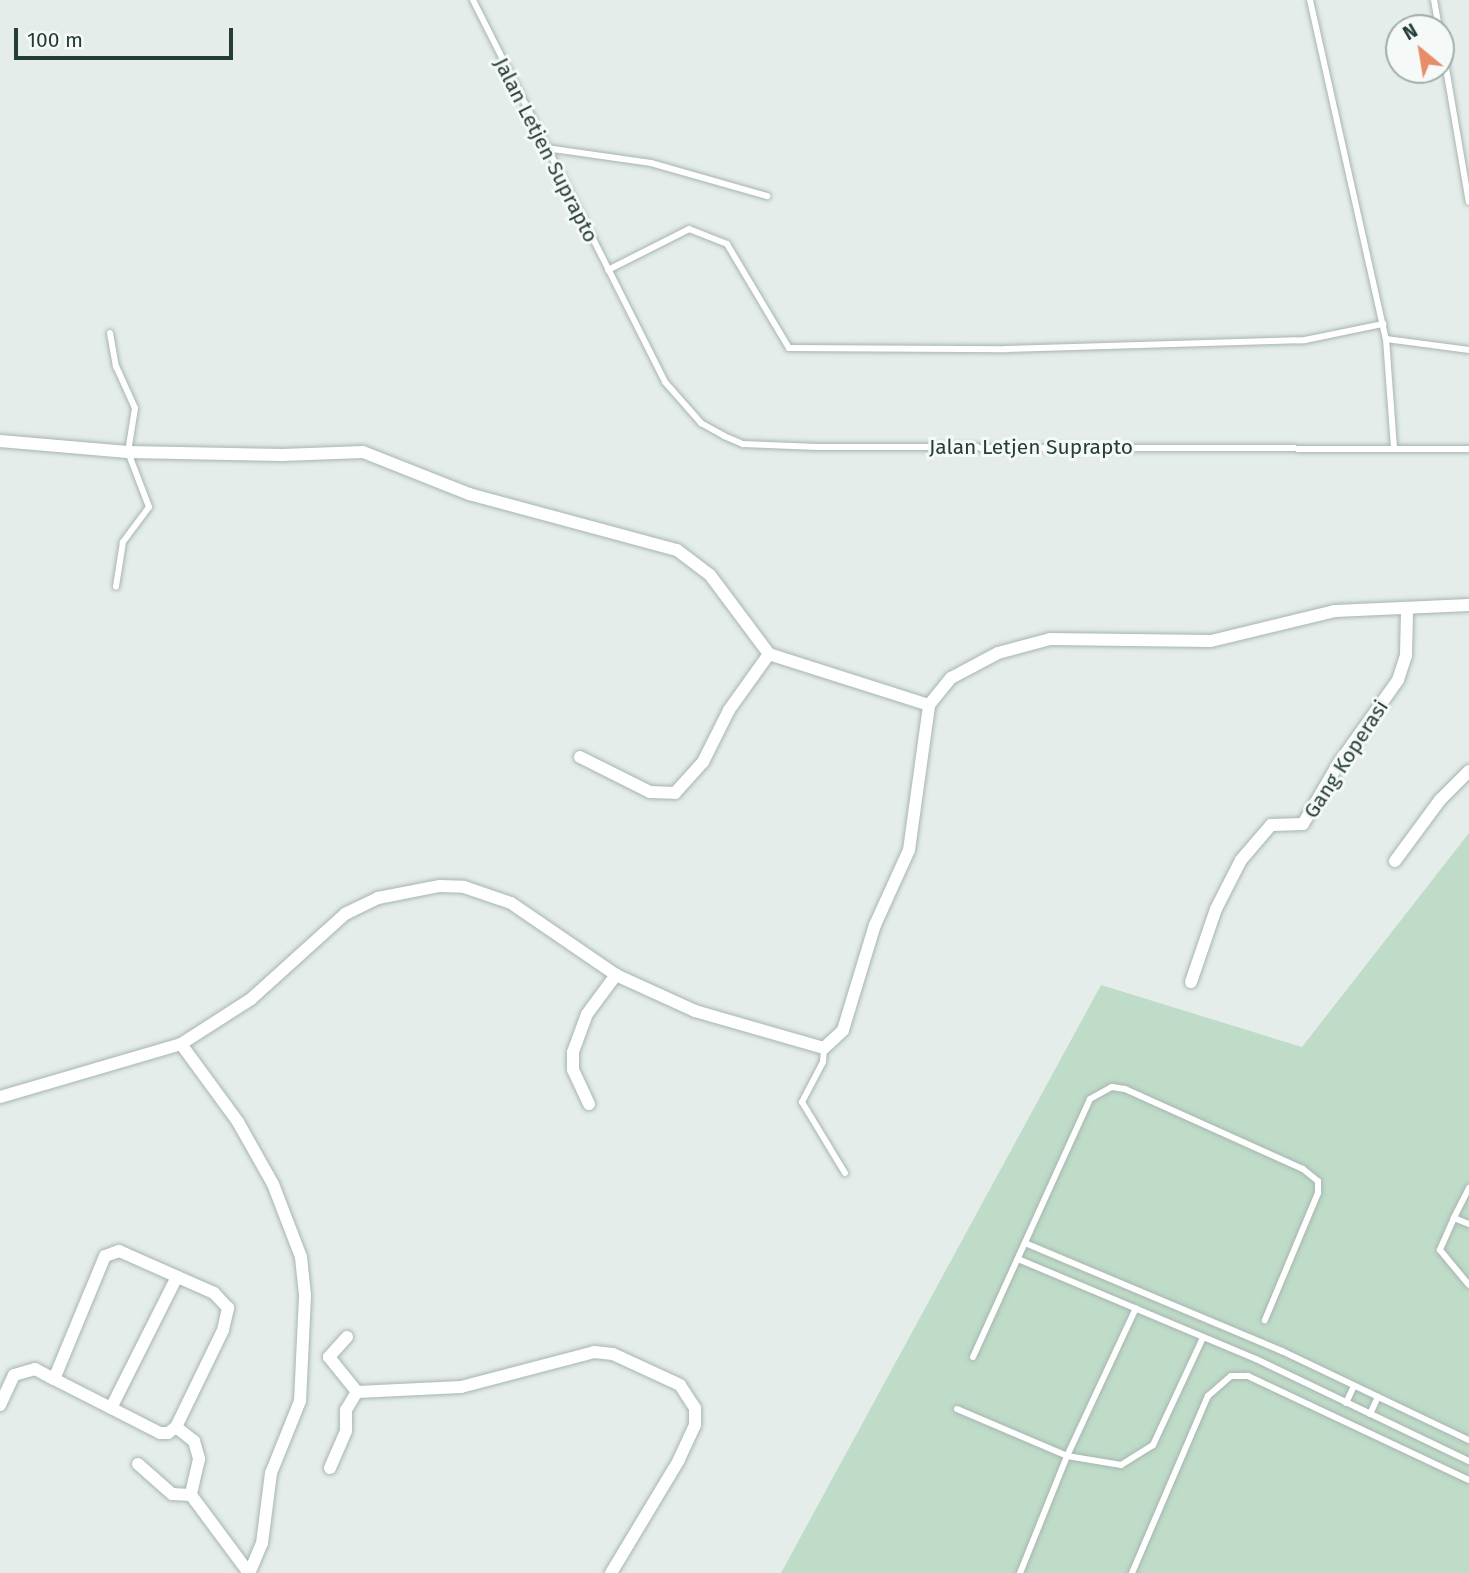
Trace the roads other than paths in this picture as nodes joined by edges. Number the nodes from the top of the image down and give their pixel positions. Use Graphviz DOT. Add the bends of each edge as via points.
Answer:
graph roads {
  1 [pos="473,0"];
  2 [pos="1310,0"];
  3 [pos="1449,84"];
  4 [pos="545,148"];
  5 [pos="767,195"];
  6 [pos="1469,202"];
  7 [pos="608,270"];
  8 [pos="1382,324"];
  9 [pos="110,333"];
  10 [pos="1386,339"];
  11 [pos="1469,349"];
  12 [pos="0,441"];
  13 [pos="1394,447"];
  14 [pos="1469,449"];
  15 [pos="128,452"];
  16 [pos="116,586"];
  17 [pos="1469,605"];
  18 [pos="1407,611"];
  19 [pos="769,654"];
  20 [pos="929,705"];
  21 [pos="580,757"];
  22 [pos="1469,771"];
  23 [pos="1395,861"];
  24 [pos="615,975"];
  25 [pos="1191,982"];
  26 [pos="181,1044"];
  27 [pos="824,1048"];
  28 [pos="0,1097"];
  29 [pos="589,1104"];
  30 [pos="845,1173"];
  31 [pos="1469,1189"];
  32 [pos="1454,1218"];
  33 [pos="1469,1224"];
  34 [pos="1025,1243"];
  35 [pos="1018,1259"];
  36 [pos="177,1277"];
  37 [pos="1469,1285"];
  38 [pos="1136,1308"];
  39 [pos="1265,1320"];
  40 [pos="347,1337"];
  41 [pos="1203,1338"];
  42 [pos="1264,1343"];
  43 [pos="973,1357"];
  44 [pos="1256,1359"];
  45 [pos="54,1379"];
  46 [pos="1354,1386"];
  47 [pos="357,1392"];
  48 [pos="1378,1397"];
  49 [pos="1346,1403"];
  50 [pos="0,1405"];
  51 [pos="111,1408"];
  52 [pos="957,1409"];
  53 [pos="1370,1414"];
  54 [pos="176,1426"];
  55 [pos="1469,1440"];
  56 [pos="1066,1456"];
  57 [pos="1469,1461"];
  58 [pos="138,1464"];
  59 [pos="330,1468"];
  60 [pos="1469,1480"];
  61 [pos="191,1495"];
  62 [pos="249,1573"];
  63 [pos="611,1573"];
  64 [pos="1020,1573"];
  65 [pos="1132,1573"];
  1 -- 4 [label="lane, Jalan Letjen Suprapto"];
  2 -- 8 [label="lane"];
  3 -- 6 [label="lane"];
  4 -- 5 [label="lane" via="651,163"];
  4 -- 7 [label="lane, Jalan Letjen Suprapto"];
  7 -- 8 [label="lane" via="689,229 727,244 789,348 1006,349 1305,340"];
  7 -- 13 [label="lane, Jalan Letjen Suprapto" via="679,400 701,423 743,444"];
  8 -- 10 [label="lane"];
  9 -- 15 [label="lane" via="116,366 135,408"];
  10 -- 11 [label="lane"];
  10 -- 13 [label="lane"];
  12 -- 15 [label="street"];
  13 -- 14 [label="lane, Jalan Letjen Suprapto"];
  15 -- 16 [label="lane" via="149,507 123,542"];
  15 -- 19 [label="street" via="282,456 363,452 469,494 677,550 698,563 729,597"];
  17 -- 18 [label="street"];
  18 -- 20 [label="street" via="1335,611 1211,641 1145,643 1092,638 1026,643 951,678"];
  18 -- 25 [label="street, Gang Koperasi" via="1406,655 1398,680 1339,763 1303,824 1271,825 1241,860 1216,909"];
  19 -- 20 [label="street"];
  19 -- 21 [label="street" via="729,710 703,762 675,793 650,792"];
  20 -- 27 [label="street" via="909,850 875,925 843,1030"];
  22 -- 23 [label="street" via="1440,800"];
  24 -- 26 [label="street" via="511,903 486,892 440,886 405,890 345,915 232,1013"];
  24 -- 27 [label="street" via="695,1011"];
  24 -- 29 [label="street" via="587,1014 573,1052 573,1070"];
  26 -- 28 [label="street"];
  26 -- 62 [label="street" via="238,1122 273,1184 301,1256 305,1296 300,1401 271,1473 262,1543"];
  27 -- 30 [label="lane" via="824,1062 802,1102"];
  31 -- 32 [label="lane"];
  32 -- 33 [label="lane"];
  32 -- 37 [label="lane" via="1440,1250"];
  34 -- 35 [label="lane"];
  34 -- 39 [label="lane" via="1090,1099 1111,1087 1125,1089 1318,1181 1318,1194"];
  34 -- 42 [label="lane"];
  35 -- 38 [label="lane"];
  35 -- 43 [label="lane"];
  36 -- 45 [label="street" via="119,1251 106,1256"];
  36 -- 51 [label="street"];
  36 -- 54 [label="street" via="214,1293 228,1308 223,1329"];
  38 -- 41 [label="lane"];
  38 -- 56 [label="lane"];
  40 -- 47 [label="street" via="328,1357"];
  41 -- 44 [label="lane"];
  41 -- 56 [label="lane" via="1149,1450 1121,1465"];
  42 -- 44 [label="lane"];
  42 -- 46 [label="lane"];
  44 -- 49 [label="lane"];
  45 -- 50 [label="street" via="35,1369 15,1374"];
  45 -- 51 [label="street"];
  46 -- 48 [label="lane"];
  46 -- 49 [label="lane"];
  47 -- 59 [label="street" via="346,1410 346,1432"];
  47 -- 63 [label="street" via="461,1387 593,1352 613,1354 680,1385 692,1397 695,1425"];
  48 -- 53 [label="lane"];
  48 -- 55 [label="lane"];
  49 -- 53 [label="lane"];
  51 -- 54 [label="street" via="160,1433"];
  52 -- 56 [label="lane"];
  53 -- 57 [label="lane"];
  54 -- 61 [label="street" via="194,1441 199,1459"];
  56 -- 64 [label="lane"];
  58 -- 61 [label="street" via="172,1494"];
  60 -- 65 [label="lane" via="1248,1376 1231,1376 1208,1396"];
  61 -- 62 [label="street"];
}
